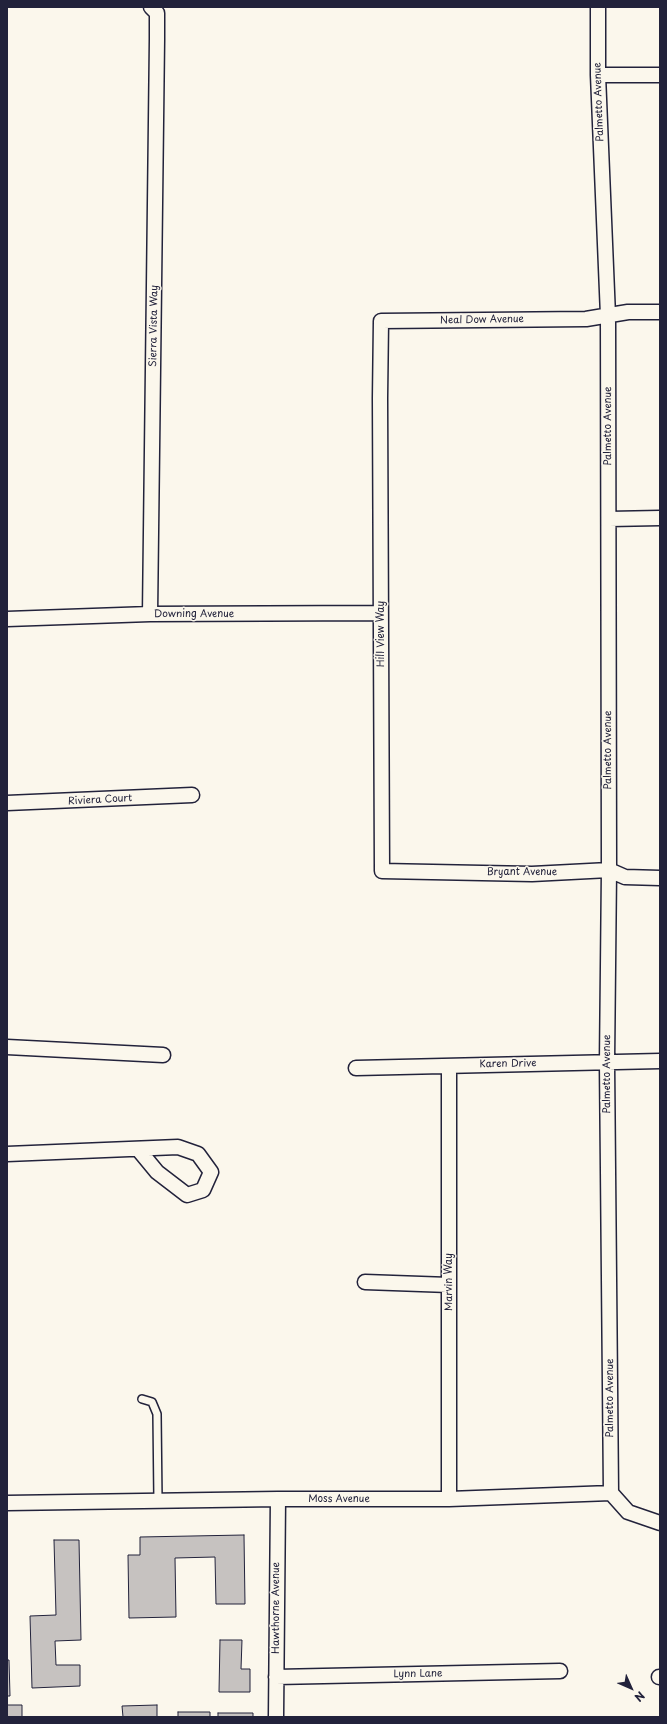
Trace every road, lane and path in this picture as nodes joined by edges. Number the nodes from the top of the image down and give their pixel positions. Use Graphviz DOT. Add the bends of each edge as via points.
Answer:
graph roads {
  1 [pos="151,7"];
  2 [pos="598,7"];
  3 [pos="598,75"];
  4 [pos="660,75"];
  5 [pos="660,312"];
  6 [pos="608,316"];
  7 [pos="380,398"];
  8 [pos="660,518"];
  9 [pos="609,519"];
  10 [pos="380,613"];
  11 [pos="150,614"];
  12 [pos="7,619"];
  13 [pos="192,795"];
  14 [pos="7,803"];
  15 [pos="382,870"];
  16 [pos="609,870"];
  17 [pos="660,878"];
  18 [pos="7,1047"];
  19 [pos="163,1055"];
  20 [pos="660,1061"];
  21 [pos="607,1062"];
  22 [pos="449,1066"];
  23 [pos="356,1068"];
  24 [pos="138,1149"];
  25 [pos="7,1154"];
  26 [pos="365,1282"];
  27 [pos="449,1284"];
  28 [pos="142,1399"];
  29 [pos="611,1493"];
  30 [pos="278,1499"];
  31 [pos="449,1499"];
  32 [pos="158,1501"];
  33 [pos="7,1503"];
  34 [pos="660,1523"];
  35 [pos="560,1671"];
  36 [pos="276,1677"];
  37 [pos="276,1717"];
  1 -- 11 [label="street, Sierra Vista Way" via="157,13 158,38"];
  2 -- 3 [label="street, Palmetto Avenue"];
  3 -- 4 [label="street"];
  3 -- 6 [label="street, Palmetto Avenue"];
  5 -- 6 [label="street, Neal Dow Avenue" via="628,312"];
  6 -- 7 [label="street, Neal Dow Avenue" via="586,319 381,321"];
  6 -- 9 [label="street, Palmetto Avenue"];
  7 -- 10 [label="street, Hill View Way"];
  8 -- 9 [label="street"];
  9 -- 16 [label="street, Palmetto Avenue"];
  10 -- 11 [label="street, Downing Avenue"];
  10 -- 15 [label="street, Hill View Way"];
  11 -- 12 [label="street, Downing Avenue"];
  13 -- 14 [label="street, Riviera Court"];
  15 -- 16 [label="street, Bryant Avenue" via="532,874"];
  16 -- 17 [label="street, Bryant Avenue" via="625,877"];
  16 -- 21 [label="street, Palmetto Avenue"];
  18 -- 19 [label="street"];
  20 -- 21 [label="street, Karen Drive"];
  21 -- 22 [label="street, Karen Drive"];
  21 -- 29 [label="street, Palmetto Avenue"];
  22 -- 23 [label="street, Karen Drive"];
  22 -- 27 [label="street, Marvin Way"];
  24 -- 24 [label="street" via="157,1172 187,1195 203,1190 211,1172 198,1154 178,1147"];
  24 -- 25 [label="street"];
  26 -- 27 [label="street"];
  27 -- 31 [label="street, Marvin Way"];
  28 -- 32 [label="lane" via="152,1402 156,1414"];
  29 -- 31 [label="street, Moss Avenue"];
  29 -- 34 [label="street" via="628,1512"];
  30 -- 31 [label="street, Moss Avenue"];
  30 -- 32 [label="street, Moss Avenue"];
  30 -- 36 [label="street, Hawthorne Avenue"];
  32 -- 33 [label="street, Moss Avenue"];
  35 -- 36 [label="street, Lynn Lane"];
  36 -- 37 [label="street, Hawthorne Avenue"];
}
